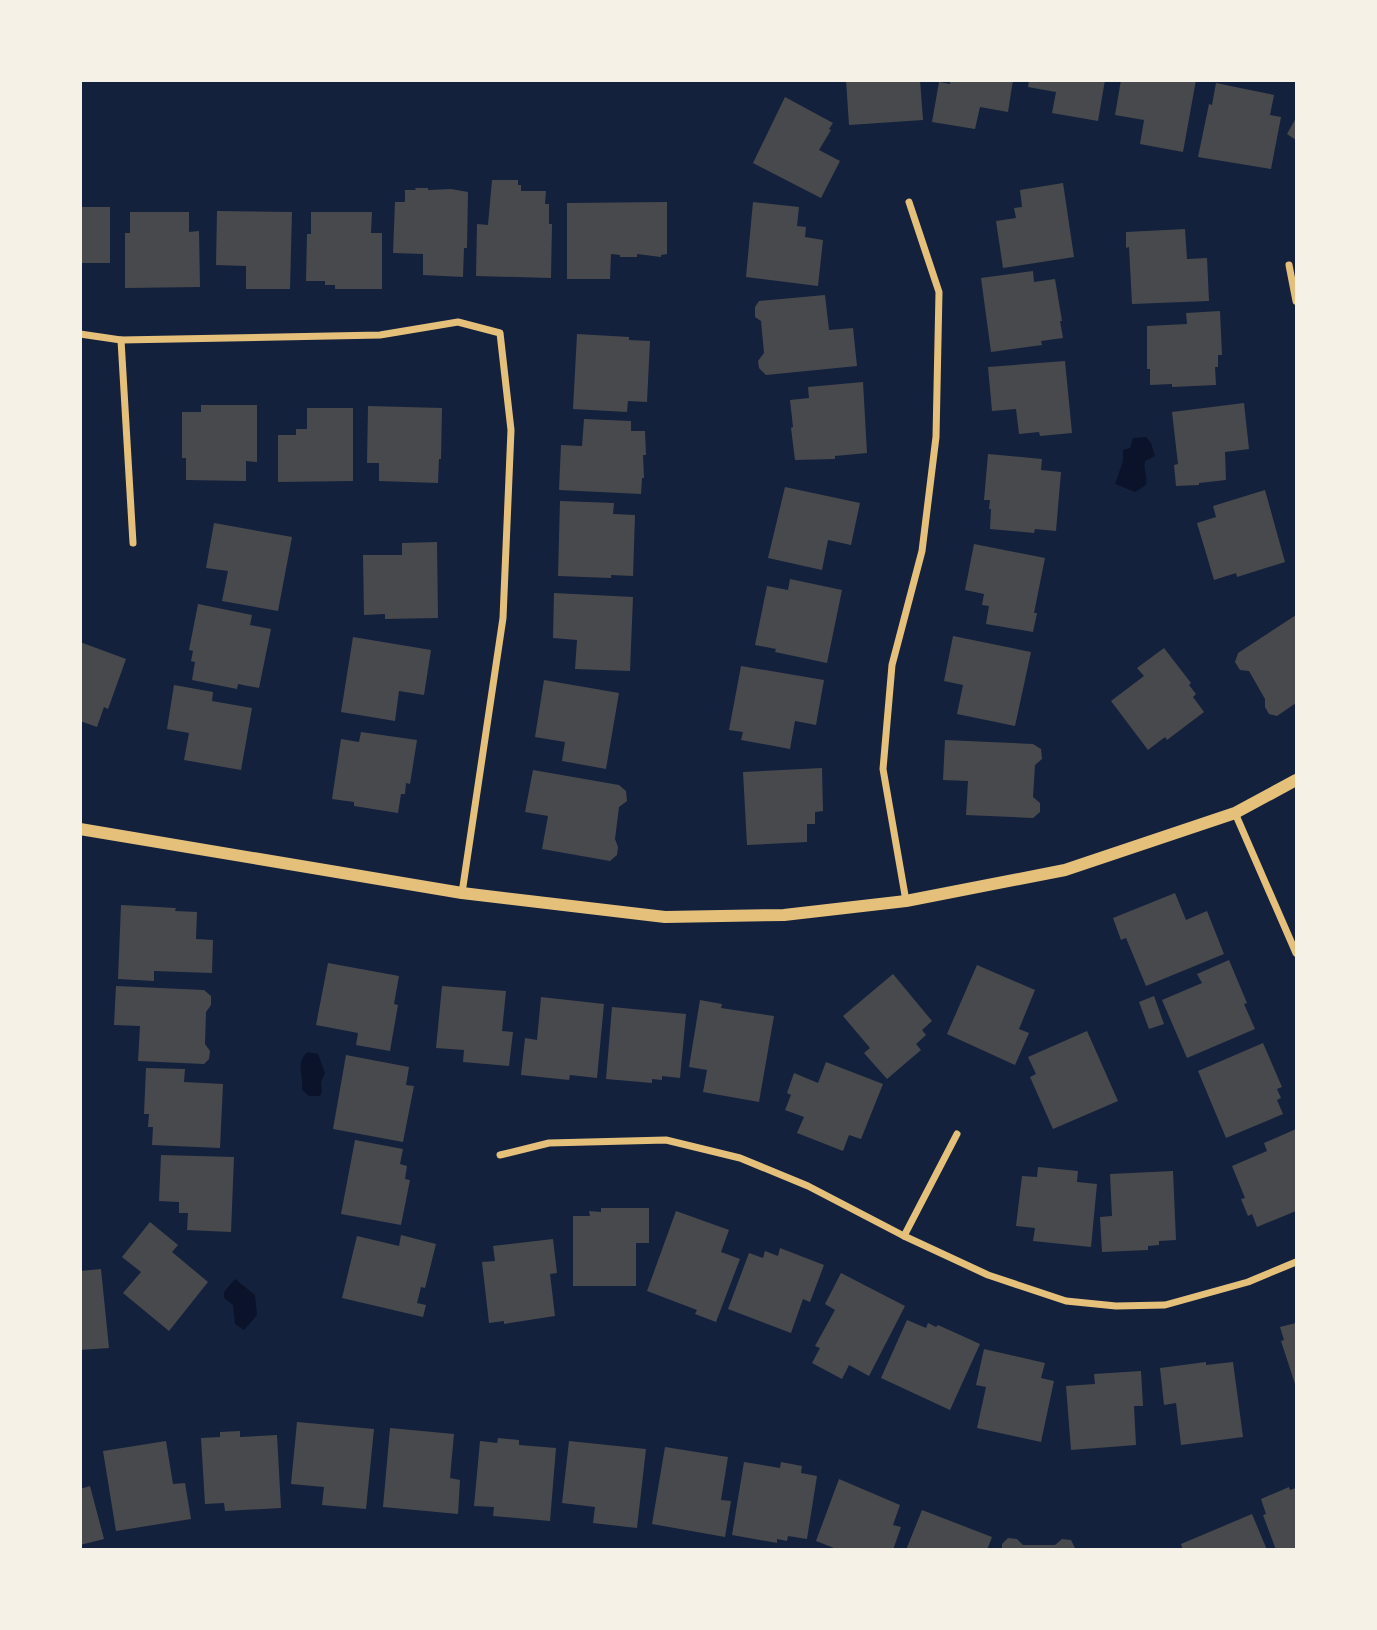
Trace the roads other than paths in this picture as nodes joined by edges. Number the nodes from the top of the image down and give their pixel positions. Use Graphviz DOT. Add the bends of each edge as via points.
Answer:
graph roads {
  1 [pos="909,202"];
  2 [pos="1289,265"];
  3 [pos="1297,301"];
  4 [pos="80,334"];
  5 [pos="121,340"];
  6 [pos="133,543"];
  7 [pos="1297,780"];
  8 [pos="1235,814"];
  9 [pos="80,829"];
  10 [pos="461,893"];
  11 [pos="906,901"];
  12 [pos="1297,953"];
  13 [pos="957,1134"];
  14 [pos="500,1155"];
  15 [pos="904,1236"];
  16 [pos="1297,1262"];
  1 -- 11 [label="street" via="939,292 936,437 922,551 892,665 883,769"];
  2 -- 3 [label="street"];
  4 -- 5 [label="street"];
  5 -- 6 [label="street"];
  5 -- 10 [label="street" via="380,335 458,322 500,333 511,430 503,618"];
  7 -- 8 [label="street"];
  8 -- 11 [label="street" via="1065,870"];
  8 -- 12 [label="street"];
  9 -- 10 [label="street"];
  10 -- 11 [label="street" via="665,917 784,915"];
  13 -- 15 [label="street"];
  14 -- 15 [label="street" via="549,1143 666,1140 740,1158 808,1186"];
  15 -- 16 [label="street" via="988,1275 1066,1301 1116,1306 1165,1305 1248,1282"];
}
